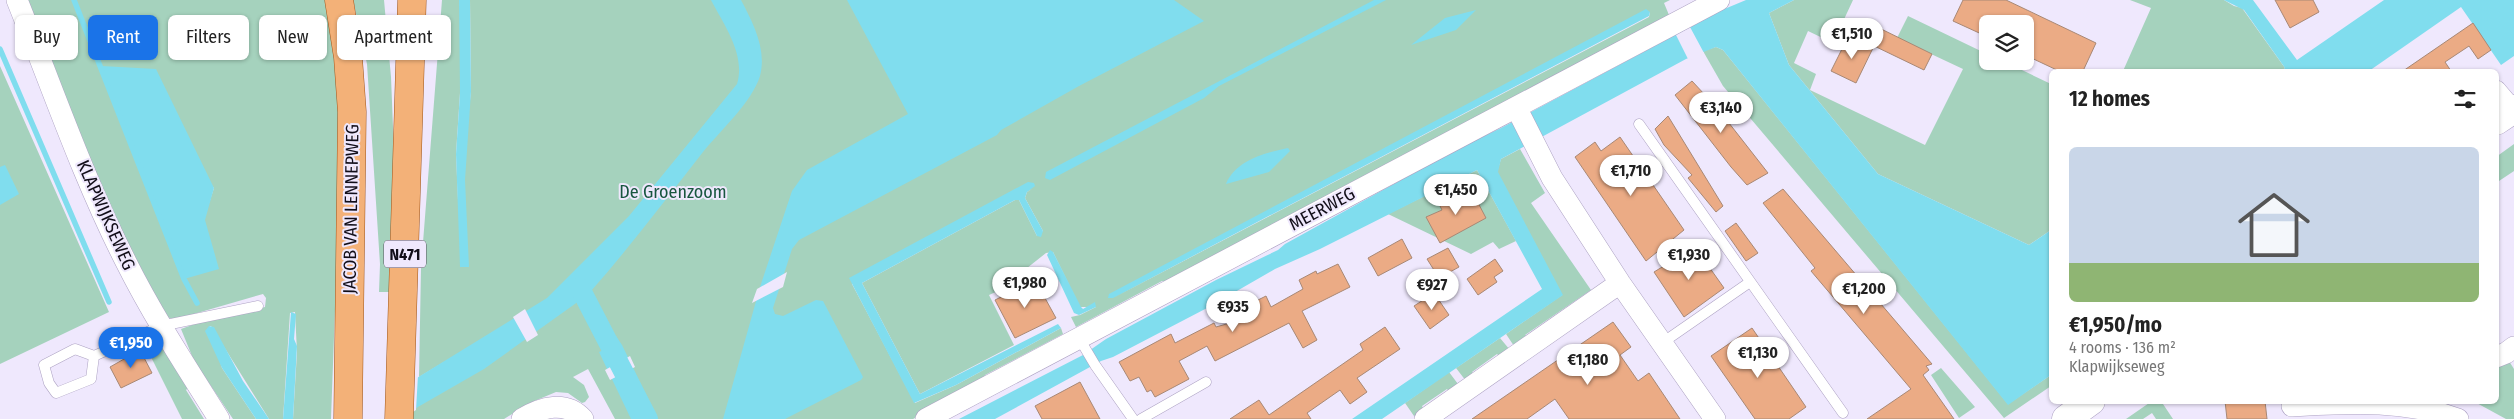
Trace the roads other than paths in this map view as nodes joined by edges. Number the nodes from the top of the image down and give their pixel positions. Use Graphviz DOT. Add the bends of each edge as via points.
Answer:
graph roads {
  1 [pos="17,0"];
  2 [pos="339,0"];
  3 [pos="412,0"];
  4 [pos="1719,0"];
  5 [pos="1517,111"];
  6 [pos="1639,124"];
  7 [pos="1750,282"];
  8 [pos="1620,283"];
  9 [pos="258,306"];
  10 [pos="162,326"];
  11 [pos="1083,344"];
  12 [pos="1662,344"];
  13 [pos="2514,346"];
  14 [pos="94,356"];
  15 [pos="2499,356"];
  16 [pos="1206,382"];
  17 [pos="2087,404"];
  18 [pos="2328,404"];
  19 [pos="2393,404"];
  20 [pos="2292,406"];
  21 [pos="348,409"];
  22 [pos="1842,413"];
  23 [pos="218,419"];
  24 [pos="399,419"];
  25 [pos="522,419"];
  26 [pos="583,419"];
  27 [pos="926,419"];
  28 [pos="1133,419"];
  29 [pos="1141,419"];
  30 [pos="1425,419"];
  31 [pos="1715,419"];
  32 [pos="2066,419"];
  33 [pos="2458,419"];
  1 -- 10 [label="street, KLAPWIJKSEWEG" via="91,184 126,262"];
  2 -- 21 [label="main road, JACOB VAN LENNEPWEG" via="352,112"];
  3 -- 24 [label="main road, N471"];
  4 -- 5 [label="street, MEERWEG"];
  5 -- 8 [label="street" via="1552,178"];
  5 -- 11 [label="street, MEERWEG"];
  6 -- 7 [label="lane"];
  7 -- 12 [label="lane"];
  7 -- 22 [label="lane"];
  8 -- 12 [label="street"];
  8 -- 30 [label="street"];
  9 -- 10 [label="lane"];
  10 -- 14 [label="lane"];
  10 -- 23 [label="street, KLAPWIJKSEWEG"];
  11 -- 27 [label="street, MEERWEG"];
  11 -- 28 [label="lane"];
  12 -- 31 [label="street"];
  13 -- 15 [label="street"];
  14 -- 14 [label="lane" via="91,379 56,393 44,365 75,349"];
  16 -- 29 [label="lane"];
  17 -- 32 [label="street"];
  18 -- 20 [label="street"];
  19 -- 33 [label="street"];
  25 -- 26 [label="street" via="540,410 559,407 570,409"];
}
